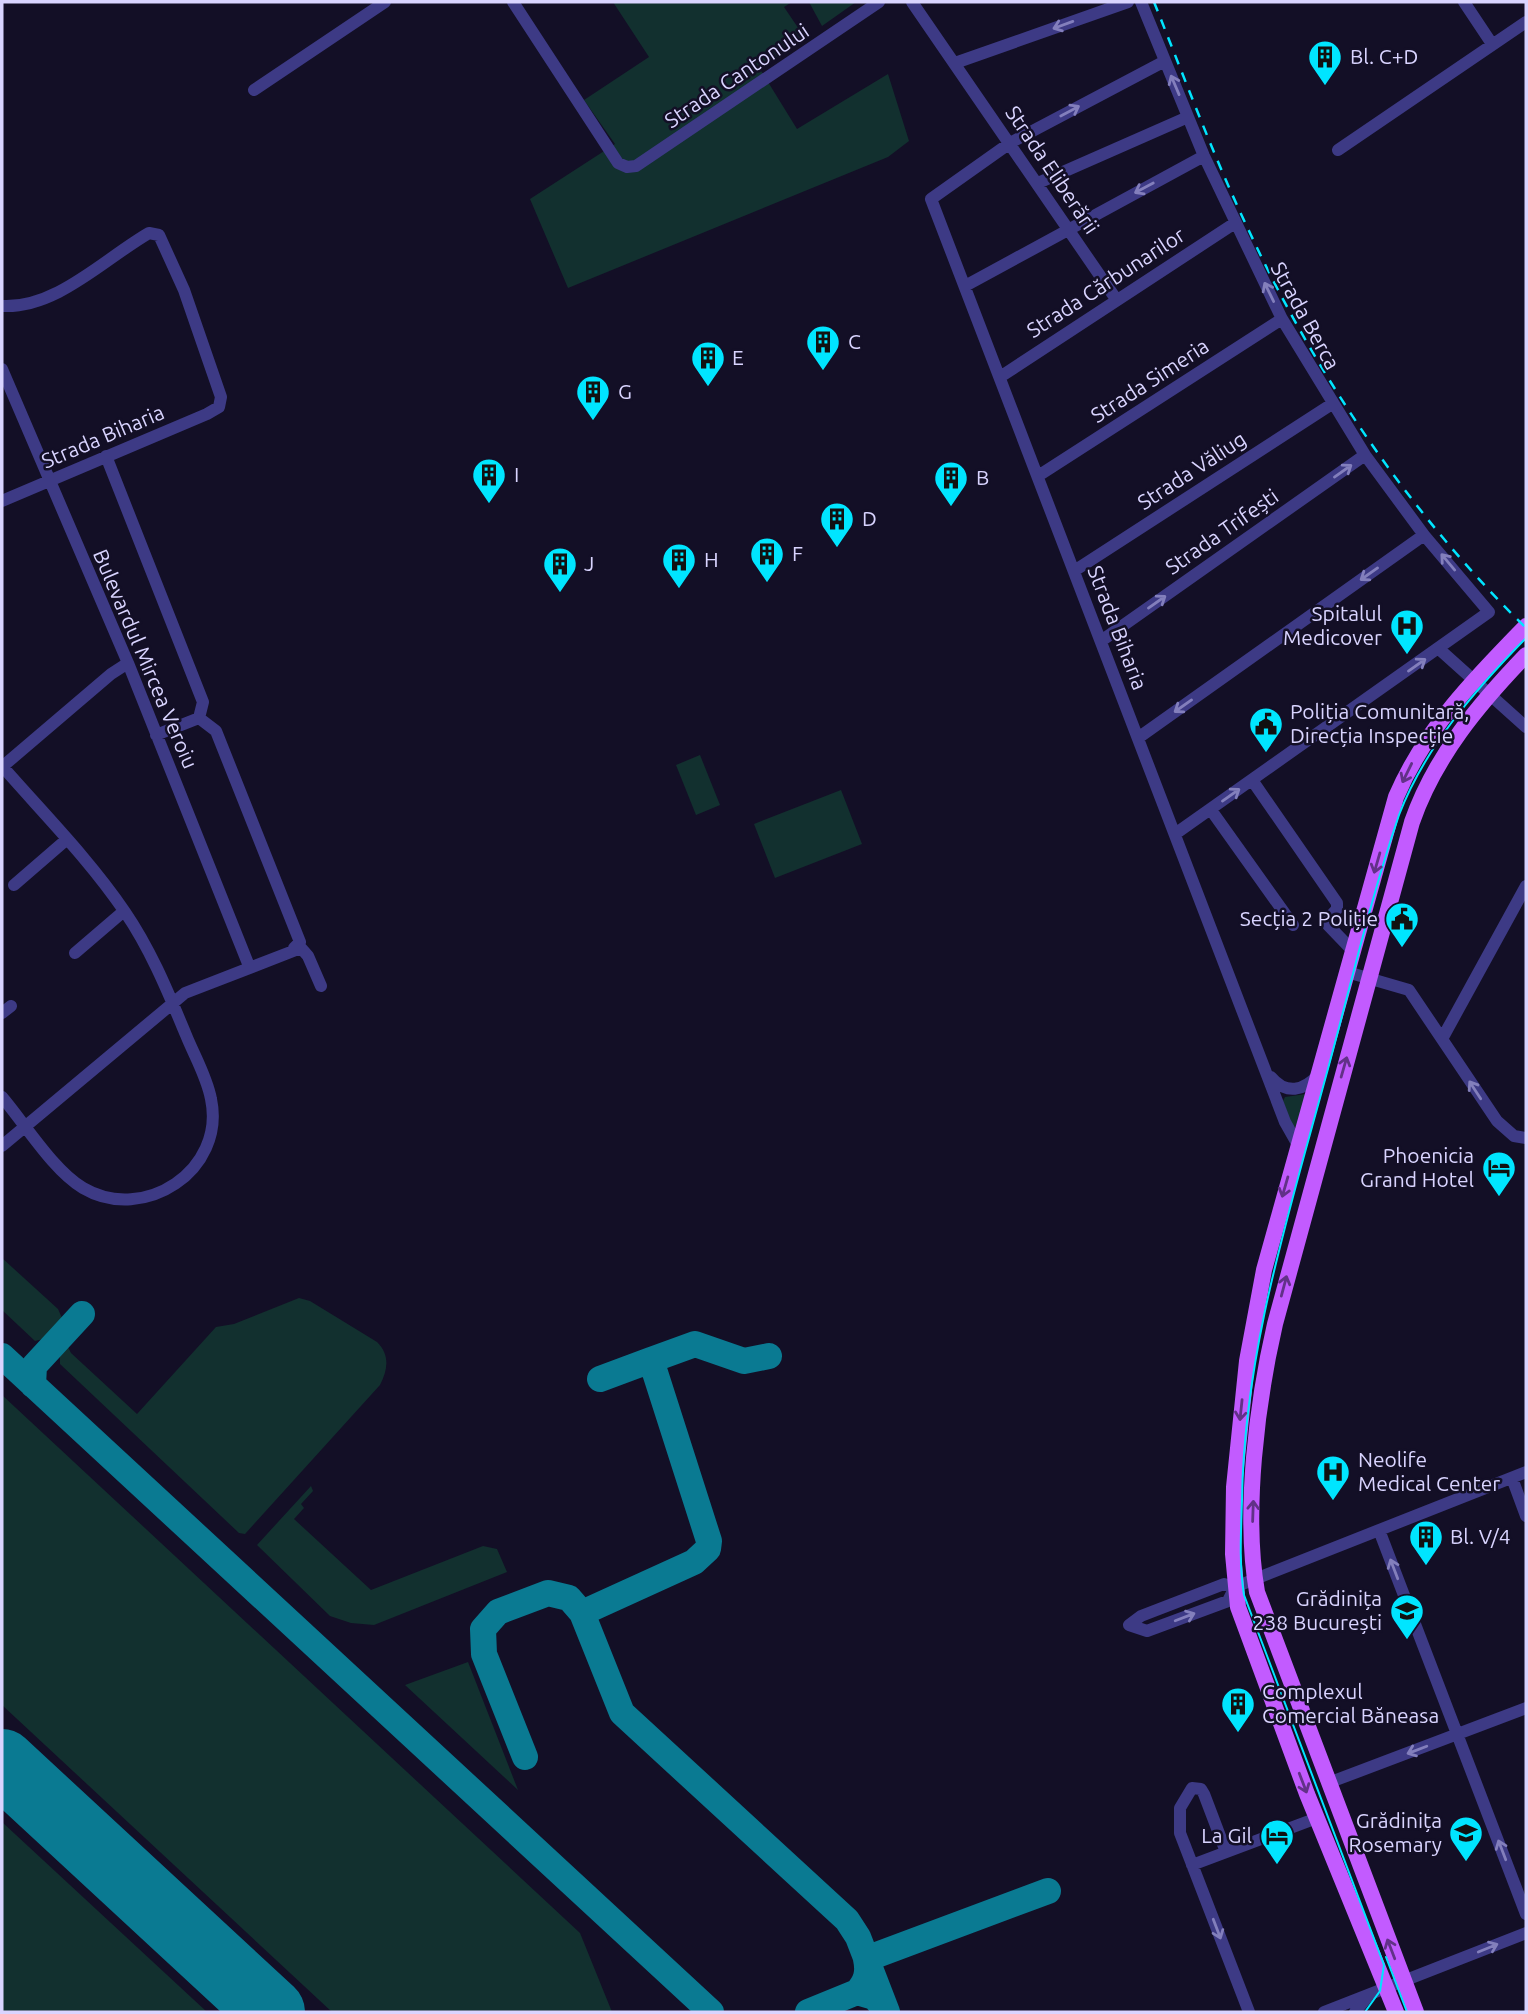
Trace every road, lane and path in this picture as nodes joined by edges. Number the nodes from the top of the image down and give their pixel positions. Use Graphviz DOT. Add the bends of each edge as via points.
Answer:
graph roads {
  1 [pos="385,2"];
  2 [pos="513,2"];
  3 [pos="879,2"];
  4 [pos="912,2"];
  5 [pos="1128,2"];
  6 [pos="1141,2"];
  7 [pos="1464,2"];
  8 [pos="862,6"];
  9 [pos="1526,22"];
  10 [pos="1492,44"];
  11 [pos="1165,61"];
  12 [pos="955,63"];
  13 [pos="254,90"];
  14 [pos="1188,117"];
  15 [pos="1010,143"];
  16 [pos="1338,150"];
  17 [pos="1204,156"];
  18 [pos="1038,183"];
  19 [pos="1235,223"];
  20 [pos="1068,228"];
  21 [pos="965,286"];
  22 [pos="1116,299"];
  23 [pos="2,306"];
  24 [pos="1282,319"];
  25 [pos="2,369"];
  26 [pos="1000,377"];
  27 [pos="1332,404"];
  28 [pos="1365,455"];
  29 [pos="106,456"];
  30 [pos="1038,476"];
  31 [pos="48,481"];
  32 [pos="2,502"];
  33 [pos="1424,534"];
  34 [pos="1074,571"];
  35 [pos="1526,626"];
  36 [pos="1101,641"];
  37 [pos="1439,649"];
  38 [pos="1526,654"];
  39 [pos="128,663"];
  40 [pos="198,718"];
  41 [pos="1526,727"];
  42 [pos="156,735"];
  43 [pos="1138,738"];
  44 [pos="2,766"];
  45 [pos="1252,780"];
  46 [pos="1211,810"];
  47 [pos="1175,834"];
  48 [pos="66,839"];
  49 [pos="14,885"];
  50 [pos="1526,886"];
  51 [pos="124,911"];
  52 [pos="1293,925"];
  53 [pos="294,948"];
  54 [pos="1353,951"];
  55 [pos="75,953"];
  56 [pos="249,966"];
  57 [pos="1347,972"];
  58 [pos="1369,979"];
  59 [pos="321,986"];
  60 [pos="173,1004"];
  61 [pos="1442,1039"];
  62 [pos="1266,1072"];
  63 [pos="1318,1075"];
  64 [pos="2,1097"];
  65 [pos="26,1125"];
  66 [pos="1526,1138"];
  67 [pos="1298,1145"];
  68 [pos="2,1146"];
  69 [pos="1526,1472"];
  70 [pos="1512,1478"];
  71 [pos="1526,1516"];
  72 [pos="1379,1530"];
  73 [pos="1255,1579"];
  74 [pos="1235,1587"];
  75 [pos="1526,1708"];
  76 [pos="1457,1734"];
  77 [pos="1328,1783"];
  78 [pos="1317,1818"];
  79 [pos="1226,1852"];
  80 [pos="1192,1865"];
  81 [pos="1526,1914"];
  82 [pos="1526,1933"];
  83 [pos="1404,1981"];
  84 [pos="1386,1988"];
  85 [pos="1368,1996"];
  86 [pos="1249,2012"];
  87 [pos="1324,2012"];
  88 [pos="1355,2012"];
  89 [pos="1395,2012"];
  90 [pos="1416,2012"];
  1 -- 13 [label="street"];
  2 -- 8 [label="street, Strada Cantonului" via="618,163 627,167 651,157"];
  3 -- 8 [label="street, Strada Cantonului"];
  4 -- 12 [label="street"];
  5 -- 12 [label="street, one-way"];
  6 -- 11 [label="street, Strada Berca"];
  7 -- 10 [label="street"];
  9 -- 10 [label="street"];
  10 -- 16 [label="street"];
  14 -- 11 [label="street, Strada Berca, one-way"];
  15 -- 11 [label="street, one-way"];
  12 -- 15 [label="street, Strada Eliberării"];
  14 -- 17 [label="street, Strada Berca"];
  14 -- 18 [label="street"];
  15 -- 18 [label="street, Strada Eliberării"];
  15 -- 21 [label="street, Strada Biharia" via="931,199"];
  17 -- 19 [label="street, Strada Berca"];
  17 -- 20 [label="street, one-way"];
  18 -- 20 [label="street, Strada Eliberării"];
  19 -- 22 [label="street, Strada Cărbunarilor"];
  24 -- 19 [label="street, Strada Berca, one-way"];
  20 -- 21 [label="street"];
  20 -- 22 [label="street, Strada Eliberării"];
  21 -- 26 [label="street, Strada Biharia"];
  22 -- 26 [label="street, Strada Cărbunarilor"];
  23 -- 29 [label="street, Strada Biharia" via="33,304 149,233 159,235 221,390 219,407"];
  24 -- 27 [label="street, Strada Berca"];
  24 -- 30 [label="street, Strada Simeria"];
  25 -- 31 [label="street, Bulevardul Mircea Veroiu"];
  26 -- 30 [label="street, Strada Biharia"];
  27 -- 28 [label="street, Strada Berca"];
  27 -- 34 [label="street, Strada Văliug"];
  28 -- 33 [label="street, Strada Berca"];
  36 -- 28 [label="street, Strada Trifești, one-way"];
  29 -- 31 [label="street, Strada Biharia"];
  29 -- 40 [label="street" via="203,702"];
  30 -- 34 [label="street, Strada Biharia"];
  31 -- 32 [label="street, Strada Biharia"];
  31 -- 39 [label="street, Bulevardul Mircea Veroiu"];
  37 -- 33 [label="street, Strada Berca, one-way" via="1487,616 1486,607"];
  33 -- 43 [label="street, one-way"];
  34 -- 36 [label="street, Strada Biharia"];
  35 -- 54 [label="main road, one-way" via="1466,688 1416,757 1396,797"];
  36 -- 43 [label="street, Strada Biharia"];
  37 -- 41 [label="street"];
  45 -- 37 [label="street, one-way"];
  38 -- 58 [label="main road" via="1461,729 1417,807"];
  39 -- 42 [label="street, Bulevardul Mircea Veroiu"];
  39 -- 44 [label="street"];
  40 -- 42 [label="street"];
  40 -- 53 [label="street" via="216,731 300,942"];
  42 -- 56 [label="street, Bulevardul Mircea Veroiu"];
  43 -- 47 [label="street, Strada Biharia"];
  44 -- 48 [label="street"];
  46 -- 45 [label="street, one-way"];
  45 -- 54 [label="street" via="1337,903 1328,925"];
  46 -- 47 [label="street"];
  46 -- 52 [label="street"];
  47 -- 62 [label="street, Strada Biharia"];
  48 -- 49 [label="street"];
  48 -- 51 [label="street"];
  50 -- 61 [label="street"];
  51 -- 55 [label="street"];
  51 -- 60 [label="street" via="152,956"];
  53 -- 56 [label="street"];
  53 -- 59 [label="street" via="304,951"];
  54 -- 57 [label="main road"];
  56 -- 60 [label="street" via="185,993"];
  57 -- 58 [label="street"];
  57 -- 63 [label="main road"];
  58 -- 61 [label="street" via="1409,990"];
  73 -- 58 [label="main road, one-way" via="1254,1497 1265,1367"];
  60 -- 65 [label="street"];
  60 -- 65 [label="street" via="211,1099 208,1141 183,1180 156,1195 106,1198 71,1179"];
  66 -- 61 [label="street, one-way" via="1514,1136 1497,1121"];
  62 -- 63 [label="street" via="1289,1090 1306,1086"];
  62 -- 67 [label="street, Strada Biharia"];
  63 -- 67 [label="main road"];
  64 -- 65 [label="street"];
  65 -- 68 [label="street"];
  67 -- 74 [label="main road, one-way" via="1264,1270 1247,1361 1234,1487"];
  69 -- 70 [label="street"];
  70 -- 71 [label="street"];
  70 -- 72 [label="street"];
  72 -- 73 [label="street"];
  76 -- 72 [label="street, one-way"];
  73 -- 74 [label="street"];
  73 -- 77 [label="main road" via="1262,1611"];
  74 -- 74 [label="street, one-way" via="1224,1584 1141,1616 1129,1625 1147,1631 1228,1601"];
  74 -- 78 [label="main road, one-way" via="1241,1619"];
  75 -- 76 [label="street"];
  76 -- 77 [label="street, one-way"];
  81 -- 76 [label="street, one-way"];
  83 -- 77 [label="main road, one-way"];
  78 -- 79 [label="street"];
  78 -- 84 [label="main road"];
  79 -- 80 [label="street"];
  79 -- 80 [label="street" via="1204,1794 1192,1788 1183,1799 1178,1821"];
  80 -- 86 [label="street, one-way"];
  83 -- 82 [label="street, one-way"];
  83 -- 84 [label="street"];
  83 -- 90 [label="main road"];
  84 -- 85 [label="street"];
  84 -- 89 [label="main road"];
  85 -- 87 [label="street"];
  85 -- 88 [label="street"];
}
